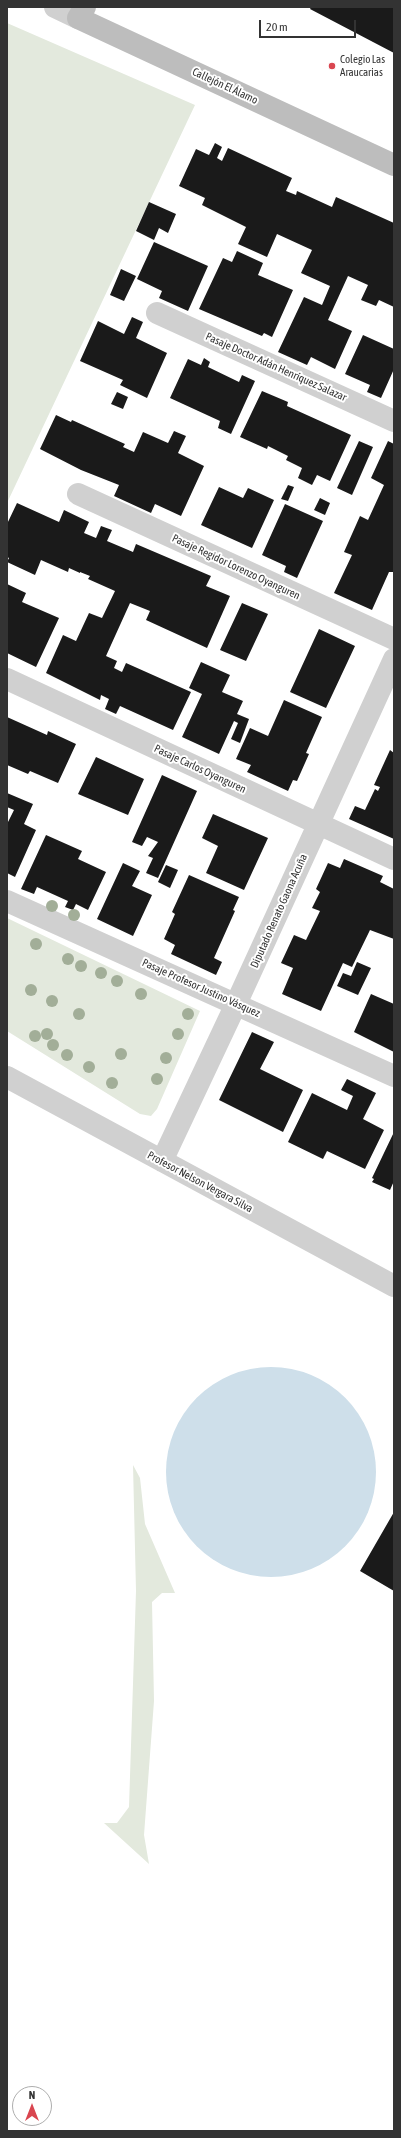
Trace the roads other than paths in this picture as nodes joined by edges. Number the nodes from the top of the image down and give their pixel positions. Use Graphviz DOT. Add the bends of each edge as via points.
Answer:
graph roads {
  1 [pos="55,7"];
  2 [pos="81,12"];
  3 [pos="394,165"];
  4 [pos="157,313"];
  5 [pos="394,420"];
  6 [pos="78,494"];
  7 [pos="394,639"];
  8 [pos="394,659"];
  9 [pos="7,679"];
  10 [pos="319,824"];
  11 [pos="394,859"];
  12 [pos="7,901"];
  13 [pos="236,1004"];
  14 [pos="394,1076"];
  15 [pos="7,1077"];
  16 [pos="162,1161"];
  17 [pos="394,1286"];
  1 -- 2 [label="street, Callejón El Álamo"];
  2 -- 3 [label="street, Callejón El Álamo"];
  4 -- 5 [label="street, Pasaje Doctor Adán Henríquez Salazar"];
  6 -- 7 [label="street, Pasaje Regidor Lorenzo Oyanguren"];
  8 -- 10 [label="street, Diputado Renato Gaona Acuña"];
  9 -- 10 [label="street, Pasaje Carlos Oyanguren"];
  10 -- 11 [label="street, Pasaje Carlos Oyanguren"];
  10 -- 13 [label="street, Diputado Renato Gaona Acuña"];
  12 -- 13 [label="street, Pasaje Profesor Justino Vásquez"];
  13 -- 14 [label="street, Pasaje Profesor Justino Vásquez"];
  13 -- 16 [label="street, Diputado Renato Gaona Acuña"];
  15 -- 16 [label="street, Profesor Nelson Vergara Silva"];
  16 -- 17 [label="street, Profesor Nelson Vergara Silva"];
}
